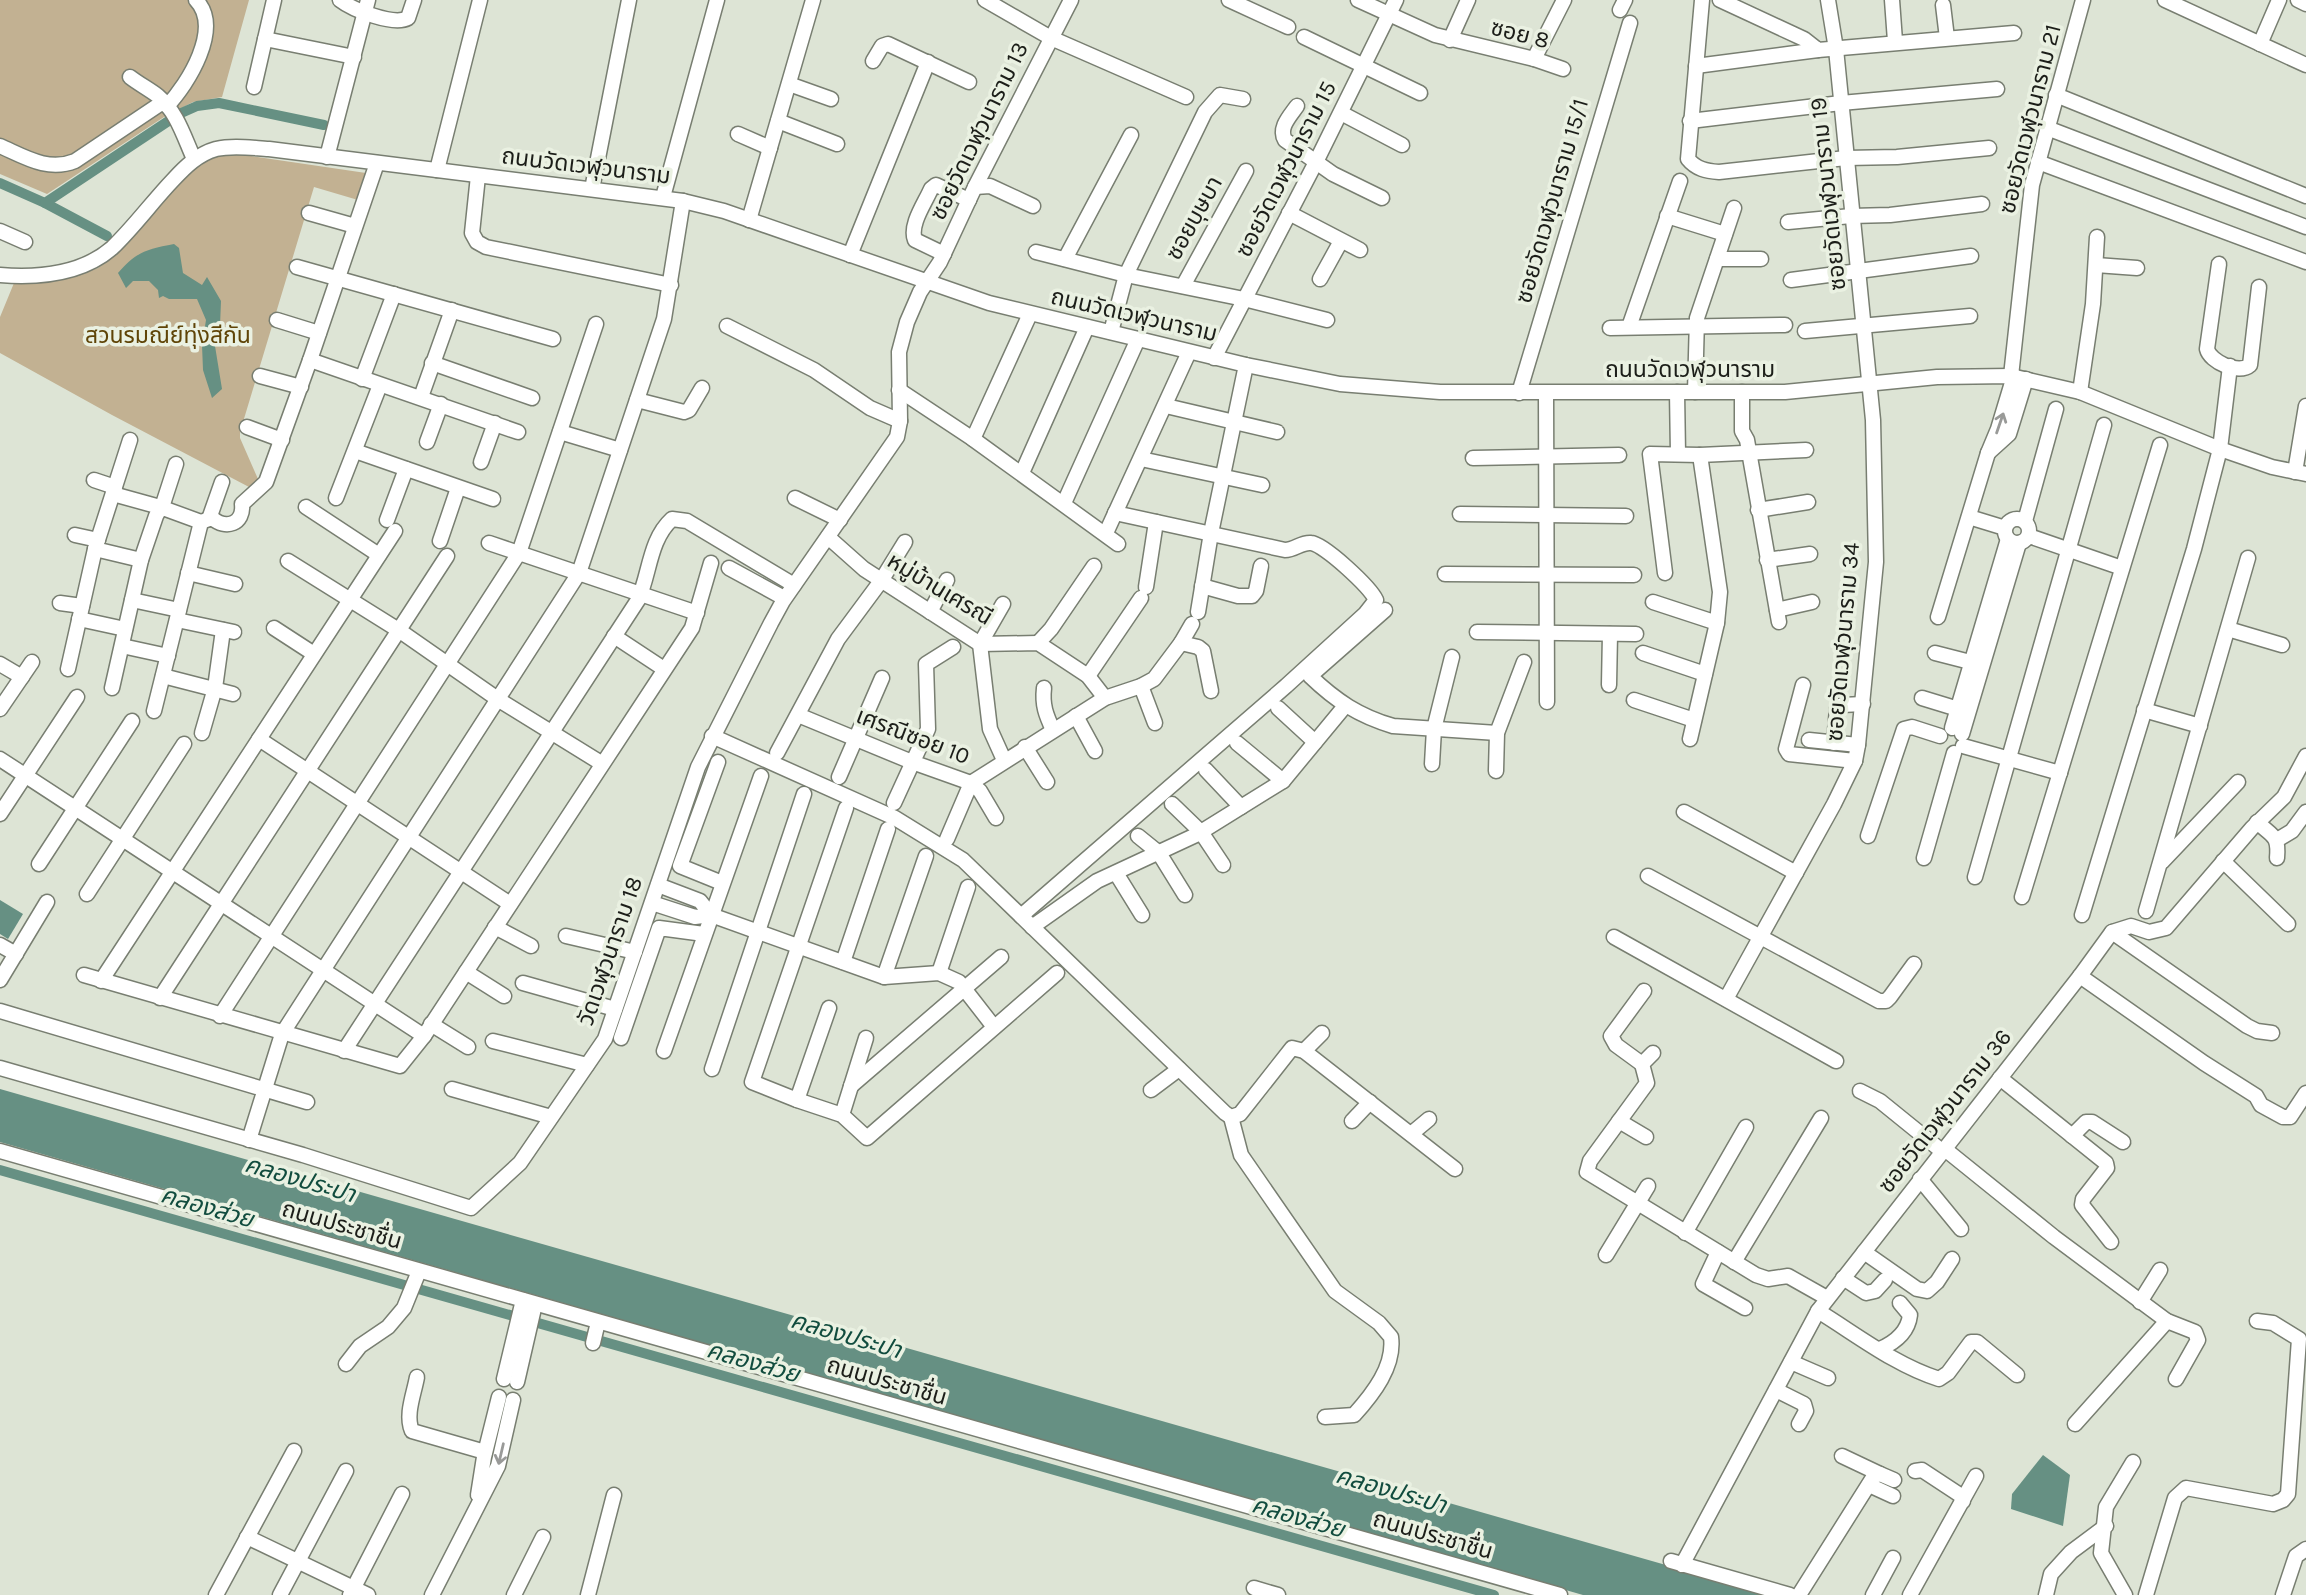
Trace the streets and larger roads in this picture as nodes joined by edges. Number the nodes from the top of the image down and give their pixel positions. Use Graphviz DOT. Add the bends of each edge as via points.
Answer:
graph roads {
  1 [pos="196,0"];
  2 [pos="274,0"];
  3 [pos="340,0"];
  4 [pos="414,0"];
  5 [pos="480,0"];
  6 [pos="629,0"];
  7 [pos="717,0"];
  8 [pos="813,0"];
  9 [pos="985,0"];
  10 [pos="1071,0"];
  11 [pos="1229,0"];
  12 [pos="1358,0"];
  13 [pos="1396,0"];
  14 [pos="1468,0"];
  15 [pos="1564,0"];
  16 [pos="1702,0"];
  17 [pos="1720,0"];
  18 [pos="1828,0"];
  19 [pos="1892,0"];
  20 [pos="2084,0"];
  21 [pos="2165,0"];
  22 [pos="2279,0"];
  23 [pos="2298,0"];
  24 [pos="2306,4"];
  25 [pos="1944,5"];
  26 [pos="367,7"];
  27 [pos="1388,14"];
  28 [pos="1630,23"];
  29 [pos="1288,27"];
  30 [pos="2014,33"];
  31 [pos="1304,37"];
  32 [pos="1051,38"];
  33 [pos="1947,38"];
  34 [pos="265,39"];
  35 [pos="1450,40"];
  36 [pos="1895,41"];
  37 [pos="2260,44"];
  38 [pos="1836,49"];
  39 [pos="1818,50"];
  40 [pos="354,57"];
  41 [pos="1534,59"];
  42 [pos="873,61"];
  43 [pos="928,62"];
  44 [pos="2306,65"];
  45 [pos="1696,66"];
  46 [pos="1364,67"];
  47 [pos="1563,69"];
  48 [pos="130,77"];
  49 [pos="969,82"];
  50 [pos="789,84"];
  51 [pos="254,86"];
  52 [pos="1997,89"];
  53 [pos="1420,93"];
  54 [pos="2056,95"];
  55 [pos="1186,97"];
  56 [pos="831,99"];
  57 [pos="1243,99"];
  58 [pos="1840,103"];
  59 [pos="166,106"];
  60 [pos="1297,106"];
  61 [pos="1340,113"];
  62 [pos="778,121"];
  63 [pos="1690,121"];
  64 [pos="2047,128"];
  65 [pos="738,134"];
  66 [pos="1131,135"];
  67 [pos="837,144"];
  68 [pos="1402,145"];
  69 [pos="0,146"];
  70 [pos="770,148"];
  71 [pos="1989,148"];
  72 [pos="327,156"];
  73 [pos="1846,158"];
  74 [pos="194,159"];
  75 [pos="1316,162"];
  76 [pos="2038,162"];
  77 [pos="377,163"];
  78 [pos="437,170"];
  79 [pos="1246,171"];
  80 [pos="478,176"];
  81 [pos="1680,181"];
  82 [pos="592,188"];
  83 [pos="972,193"];
  84 [pos="2306,196"];
  85 [pos="663,197"];
  86 [pos="1382,198"];
  87 [pos="683,201"];
  88 [pos="1982,204"];
  89 [pos="1033,206"];
  90 [pos="1734,208"];
  91 [pos="1289,213"];
  92 [pos="309,214"];
  93 [pos="1667,216"];
  94 [pos="1851,216"];
  95 [pos="748,220"];
  96 [pos="1788,222"];
  97 [pos="355,226"];
  98 [pos="2306,227"];
  99 [pos="0,231"];
  100 [pos="1725,234"];
  101 [pos="2097,237"];
  102 [pos="1341,241"];
  103 [pos="24,242"];
  104 [pos="1360,250"];
  105 [pos="1035,253"];
  106 [pos="944,254"];
  107 [pos="850,255"];
  108 [pos="1971,256"];
  109 [pos="1065,259"];
  110 [pos="1717,259"];
  111 [pos="1762,259"];
  112 [pos="2306,262"];
  113 [pos="2219,264"];
  114 [pos="2096,265"];
  115 [pos="297,267"];
  116 [pos="2137,268"];
  117 [pos="1857,270"];
  118 [pos="0,275"];
  119 [pos="1126,275"];
  120 [pos="337,278"];
  121 [pos="1320,279"];
  122 [pos="1791,280"];
  123 [pos="926,282"];
  124 [pos="671,285"];
  125 [pos="1183,286"];
  126 [pos="2259,287"];
  127 [pos="394,294"];
  128 [pos="1244,299"];
  129 [pos="452,310"];
  130 [pos="1030,314"];
  131 [pos="1970,316"];
  132 [pos="277,320"];
  133 [pos="1327,320"];
  134 [pos="596,324"];
  135 [pos="1785,325"];
  136 [pos="727,326"];
  137 [pos="1865,326"];
  138 [pos="1087,327"];
  139 [pos="1629,327"];
  140 [pos="1610,328"];
  141 [pos="1695,328"];
  142 [pos="1805,331"];
  143 [pos="1111,332"];
  144 [pos="319,333"];
  145 [pos="553,339"];
  146 [pos="1138,339"];
  147 [pos="1189,352"];
  148 [pos="1214,358"];
  149 [pos="310,360"];
  150 [pos="432,363"];
  151 [pos="1246,366"];
  152 [pos="2230,366"];
  153 [pos="260,376"];
  154 [pos="2017,377"];
  155 [pos="362,379"];
  156 [pos="1870,383"];
  157 [pos="380,386"];
  158 [pos="301,387"];
  159 [pos="702,388"];
  160 [pos="899,390"];
  161 [pos="1676,392"];
  162 [pos="1695,392"];
  163 [pos="1742,392"];
  164 [pos="2080,392"];
  165 [pos="1518,393"];
  166 [pos="1546,393"];
  167 [pos="421,397"];
  168 [pos="532,398"];
  169 [pos="637,400"];
  170 [pos="441,404"];
  171 [pos="1166,406"];
  172 [pos="2306,407"];
  173 [pos="2056,409"];
  174 [pos="900,421"];
  175 [pos="495,423"];
  176 [pos="1234,423"];
  177 [pos="2104,425"];
  178 [pos="247,427"];
  179 [pos="1742,431"];
  180 [pos="518,432"];
  181 [pos="560,432"];
  182 [pos="1278,432"];
  183 [pos="973,439"];
  184 [pos="130,440"];
  185 [pos="282,440"];
  186 [pos="427,442"];
  187 [pos="2160,445"];
  188 [pos="2220,449"];
  189 [pos="620,450"];
  190 [pos="1806,450"];
  191 [pos="355,451"];
  192 [pos="1733,453"];
  193 [pos="1748,453"];
  194 [pos="1678,454"];
  195 [pos="1619,455"];
  196 [pos="1700,455"];
  197 [pos="1546,457"];
  198 [pos="1473,458"];
  199 [pos="1141,459"];
  200 [pos="481,461"];
  201 [pos="176,464"];
  202 [pos="406,469"];
  203 [pos="1022,473"];
  204 [pos="2300,473"];
  205 [pos="1224,478"];
  206 [pos="94,480"];
  207 [pos="222,482"];
  208 [pos="1262,485"];
  209 [pos="458,488"];
  210 [pos="114,491"];
  211 [pos="336,498"];
  212 [pos="795,498"];
  213 [pos="493,499"];
  214 [pos="1808,502"];
  215 [pos="1064,503"];
  216 [pos="160,507"];
  217 [pos="306,507"];
  218 [pos="1758,510"];
  219 [pos="1115,513"];
  220 [pos="1460,514"];
  221 [pos="1547,516"];
  222 [pos="1626,516"];
  223 [pos="1969,517"];
  224 [pos="207,520"];
  225 [pos="840,520"];
  226 [pos="2025,521"];
  227 [pos="1156,522"];
  228 [pos="1106,533"];
  229 [pos="1211,533"];
  230 [pos="75,535"];
  231 [pos="828,537"];
  232 [pos="2015,537"];
  233 [pos="440,541"];
  234 [pos="905,542"];
  235 [pos="489,543"];
  236 [pos="1118,544"];
  237 [pos="97,545"];
  238 [pos="2068,551"];
  239 [pos="519,553"];
  240 [pos="1810,554"];
  241 [pos="379,555"];
  242 [pos="447,556"];
  243 [pos="2248,558"];
  244 [pos="141,560"];
  245 [pos="1767,560"];
  246 [pos="288,561"];
  247 [pos="711,563"];
  248 [pos="1094,566"];
  249 [pos="1261,566"];
  250 [pos="729,568"];
  251 [pos="2122,568"];
  252 [pos="188,573"];
  253 [pos="579,573"];
  254 [pos="1665,573"];
  255 [pos="1445,574"];
  256 [pos="1545,574"];
  257 [pos="1634,575"];
  258 [pos="947,580"];
  259 [pos="881,581"];
  260 [pos="235,584"];
  261 [pos="794,585"];
  262 [pos="1202,586"];
  263 [pos="640,594"];
  264 [pos="784,598"];
  265 [pos="132,600"];
  266 [pos="350,601"];
  267 [pos="1653,602"];
  268 [pos="1812,602"];
  269 [pos="60,603"];
  270 [pos="1003,604"];
  271 [pos="1385,610"];
  272 [pos="930,612"];
  273 [pos="80,613"];
  274 [pos="698,613"];
  275 [pos="178,615"];
  276 [pos="1938,617"];
  277 [pos="1717,623"];
  278 [pos="274,628"];
  279 [pos="125,629"];
  280 [pos="2228,629"];
  281 [pos="400,631"];
  282 [pos="1477,632"];
  283 [pos="1545,634"];
  284 [pos="1610,634"];
  285 [pos="1636,634"];
  286 [pos="614,636"];
  287 [pos="1038,643"];
  288 [pos="1181,643"];
  289 [pos="980,644"];
  290 [pos="2282,645"];
  291 [pos="122,646"];
  292 [pos="953,647"];
  293 [pos="1643,653"];
  294 [pos="1935,653"];
  295 [pos="314,654"];
  296 [pos="168,656"];
  297 [pos="1452,657"];
  298 [pos="32,662"];
  299 [pos="1524,662"];
  300 [pos="0,664"];
  301 [pos="1977,664"];
  302 [pos="446,665"];
  303 [pos="68,669"];
  304 [pos="664,670"];
  305 [pos="1705,674"];
  306 [pos="163,676"];
  307 [pos="1088,676"];
  308 [pos="22,677"];
  309 [pos="882,678"];
  310 [pos="1609,685"];
  311 [pos="1803,685"];
  312 [pos="1141,686"];
  313 [pos="112,688"];
  314 [pos="215,688"];
  315 [pos="1044,688"];
  316 [pos="1211,691"];
  317 [pos="233,694"];
  318 [pos="77,697"];
  319 [pos="1105,698"];
  320 [pos="1923,698"];
  321 [pos="499,700"];
  322 [pos="1634,700"];
  323 [pos="1547,702"];
  324 [pos="1863,704"];
  325 [pos="1345,706"];
  326 [pos="1,707"];
  327 [pos="1278,709"];
  328 [pos="1958,709"];
  329 [pos="2144,710"];
  330 [pos="154,711"];
  331 [pos="798,715"];
  332 [pos="1076,716"];
  333 [pos="1694,720"];
  334 [pos="132,722"];
  335 [pos="1155,723"];
  336 [pos="2200,726"];
  337 [pos="1434,729"];
  338 [pos="1053,730"];
  339 [pos="551,732"];
  340 [pos="202,733"];
  341 [pos="1497,733"];
  342 [pos="712,736"];
  343 [pos="259,739"];
  344 [pos="857,739"];
  345 [pos="1690,739"];
  346 [pos="1954,739"];
  347 [pos="1809,740"];
  348 [pos="1315,742"];
  349 [pos="1237,743"];
  350 [pos="1834,743"];
  351 [pos="184,744"];
  352 [pos="1858,745"];
  353 [pos="1026,747"];
  354 [pos="1095,751"];
  355 [pos="777,753"];
  356 [pos="2306,756"];
  357 [pos="0,759"];
  358 [pos="2009,759"];
  359 [pos="1004,760"];
  360 [pos="1855,761"];
  361 [pos="718,762"];
  362 [pos="912,762"];
  363 [pos="601,763"];
  364 [pos="1432,764"];
  365 [pos="1206,770"];
  366 [pos="308,771"];
  367 [pos="1496,771"];
  368 [pos="2060,773"];
  369 [pos="26,775"];
  370 [pos="761,776"];
  371 [pos="839,776"];
  372 [pos="1283,781"];
  373 [pos="1047,782"];
  374 [pos="2238,782"];
  375 [pos="971,783"];
  376 [pos="804,794"];
  377 [pos="894,803"];
  378 [pos="358,804"];
  379 [pos="1172,804"];
  380 [pos="1241,807"];
  381 [pos="75,808"];
  382 [pos="846,808"];
  383 [pos="1684,812"];
  384 [pos="2306,812"];
  385 [pos="0,814"];
  386 [pos="996,818"];
  387 [pos="2257,822"];
  388 [pos="888,829"];
  389 [pos="1201,832"];
  390 [pos="1138,836"];
  391 [pos="1868,836"];
  392 [pos="124,837"];
  393 [pos="409,837"];
  394 [pos="947,839"];
  395 [pos="2277,840"];
  396 [pos="1159,853"];
  397 [pos="926,856"];
  398 [pos="1924,858"];
  399 [pos="2277,858"];
  400 [pos="2223,861"];
  401 [pos="39,864"];
  402 [pos="1223,865"];
  403 [pos="2159,865"];
  404 [pos="173,871"];
  405 [pos="460,871"];
  406 [pos="1116,873"];
  407 [pos="1796,873"];
  408 [pos="1648,876"];
  409 [pos="1975,877"];
  410 [pos="722,883"];
  411 [pos="658,885"];
  412 [pos="968,887"];
  413 [pos="87,894"];
  414 [pos="1185,895"];
  415 [pos="2022,898"];
  416 [pos="47,902"];
  417 [pos="652,903"];
  418 [pos="222,904"];
  419 [pos="510,904"];
  420 [pos="2146,911"];
  421 [pos="711,915"];
  422 [pos="1143,915"];
  423 [pos="2082,915"];
  424 [pos="1021,916"];
  425 [pos="2288,924"];
  426 [pos="495,927"];
  427 [pos="1032,927"];
  428 [pos="758,932"];
  429 [pos="2112,932"];
  430 [pos="704,934"];
  431 [pos="272,936"];
  432 [pos="566,936"];
  433 [pos="1614,937"];
  434 [pos="1760,937"];
  435 [pos="0,944"];
  436 [pos="531,946"];
  437 [pos="799,946"];
  438 [pos="635,952"];
  439 [pos="16,954"];
  440 [pos="1001,957"];
  441 [pos="843,962"];
  442 [pos="1914,964"];
  443 [pos="323,969"];
  444 [pos="466,972"];
  445 [pos="940,973"];
  446 [pos="1057,973"];
  447 [pos="84,975"];
  448 [pos="2080,976"];
  449 [pos="884,977"];
  450 [pos="0,979"];
  451 [pos="101,981"];
  452 [pos="523,983"];
  453 [pos="965,989"];
  454 [pos="1644,991"];
  455 [pos="504,996"];
  456 [pos="160,998"];
  457 [pos="1726,999"];
  458 [pos="374,1003"];
  459 [pos="829,1008"];
  460 [pos="615,1009"];
  461 [pos="0,1011"];
  462 [pos="220,1016"];
  463 [pos="995,1027"];
  464 [pos="428,1030"];
  465 [pos="1322,1033"];
  466 [pos="2272,1033"];
  467 [pos="282,1034"];
  468 [pos="621,1038"];
  469 [pos="866,1038"];
  470 [pos="493,1041"];
  471 [pos="468,1047"];
  472 [pos="344,1051"];
  473 [pos="664,1051"];
  474 [pos="1304,1051"];
  475 [pos="1836,1061"];
  476 [pos="587,1065"];
  477 [pos="0,1068"];
  478 [pos="712,1069"];
  479 [pos="1179,1069"];
  480 [pos="2000,1079"];
  481 [pos="851,1086"];
  482 [pos="264,1089"];
  483 [pos="452,1089"];
  484 [pos="1151,1090"];
  485 [pos="1860,1091"];
  486 [pos="797,1100"];
  487 [pos="307,1102"];
  488 [pos="2303,1103"];
  489 [pos="842,1115"];
  490 [pos="551,1117"];
  491 [pos="1231,1117"];
  492 [pos="1821,1118"];
  493 [pos="1429,1119"];
  494 [pos="1619,1121"];
  495 [pos="1746,1127"];
  496 [pos="1411,1134"];
  497 [pos="2071,1136"];
  498 [pos="1646,1137"];
  499 [pos="249,1140"];
  500 [pos="2123,1142"];
  501 [pos="0,1151"];
  502 [pos="1944,1151"];
  503 [pos="1455,1169"];
  504 [pos="1920,1180"];
  505 [pos="1648,1186"];
  506 [pos="1637,1204"];
  507 [pos="1961,1229"];
  508 [pos="1685,1233"];
  509 [pos="2111,1242"];
  510 [pos="1718,1252"];
  511 [pos="1864,1252"];
  512 [pos="1606,1255"];
  513 [pos="1952,1259"];
  514 [pos="1734,1262"];
  515 [pos="2160,1270"];
  516 [pos="419,1271"];
  517 [pos="1843,1278"];
  518 [pos="1885,1280"];
  519 [pos="1827,1298"];
  520 [pos="529,1302"];
  521 [pos="2140,1302"];
  522 [pos="1900,1303"];
  523 [pos="1745,1308"];
  524 [pos="1818,1311"];
  525 [pos="2166,1321"];
  526 [pos="2257,1321"];
  527 [pos="1880,1349"];
  528 [pos="1791,1362"];
  529 [pos="346,1364"];
  530 [pos="2017,1375"];
  531 [pos="417,1377"];
  532 [pos="1828,1378"];
  533 [pos="2176,1379"];
  534 [pos="510,1380"];
  535 [pos="1776,1390"];
  536 [pos="1325,1417"];
  537 [pos="1799,1424"];
  538 [pos="2075,1424"];
  539 [pos="294,1451"];
  540 [pos="485,1452"];
  541 [pos="1842,1456"];
  542 [pos="2133,1462"];
  543 [pos="346,1471"];
  544 [pos="1915,1471"];
  545 [pos="1976,1476"];
  546 [pos="1881,1480"];
  547 [pos="402,1494"];
  548 [pos="614,1495"];
  549 [pos="1893,1496"];
  550 [pos="1963,1501"];
  551 [pos="477,1504"];
  552 [pos="2105,1527"];
  553 [pos="247,1537"];
  554 [pos="542,1537"];
  555 [pos="2306,1549"];
  556 [pos="1893,1558"];
  557 [pos="298,1561"];
  558 [pos="1254,1588"];
  559 [pos="352,1592"];
  560 [pos="216,1595"];
  561 [pos="280,1595"];
  562 [pos="368,1595"];
  563 [pos="432,1595"];
  564 [pos="514,1595"];
  565 [pos="588,1595"];
  566 [pos="1278,1595"];
  567 [pos="1560,1595"];
  568 [pos="1790,1595"];
  569 [pos="1800,1595"];
  570 [pos="1873,1595"];
  571 [pos="1910,1595"];
  572 [pos="2046,1595"];
  573 [pos="2125,1595"];
  574 [pos="2146,1595"];
  575 [pos="2283,1595"];
  1 -- 59 [label="street" via="206,19 202,45 194,68"];
  2 -- 34 [label="street"];
  3 -- 26 [label="street"];
  4 -- 26 [label="street" via="405,21"];
  5 -- 78 [label="street"];
  6 -- 82 [label="street"];
  7 -- 85 [label="street"];
  8 -- 50 [label="street"];
  9 -- 32 [label="street"];
  10 -- 32 [label="street, ซอยวัดเวฬุวนาราม 13"];
  11 -- 29 [label="street"];
  12 -- 27 [label="street, ซอย 8"];
  13 -- 27 [label="street, ซอยวัดเวฬุวนาราม 15"];
  14 -- 35 [label="street"];
  15 -- 41 [label="street"];
  16 -- 45 [label="street"];
  17 -- 39 [label="street"];
  18 -- 38 [label="street, ซอยวัดเวฬุวนาราม 19"];
  19 -- 36 [label="street"];
  20 -- 54 [label="street, ซอยวัดเวฬุวนาราม 21"];
  21 -- 37 [label="street"];
  22 -- 37 [label="street"];
  23 -- 24 [label="street"];
  25 -- 33 [label="street"];
  26 -- 40 [label="street"];
  27 -- 35 [label="street, ซอย 8"];
  27 -- 46 [label="street, ซอยวัดเวฬุวนาราม 15"];
  28 -- 165 [label="street, ซอยวัดเวฬุวนาราม 15/1"];
  30 -- 33 [label="street"];
  31 -- 46 [label="street"];
  32 -- 55 [label="street"];
  32 -- 83 [label="street, ซอยวัดเวฬุวนาราม 13"];
  33 -- 36 [label="street"];
  34 -- 40 [label="street"];
  34 -- 51 [label="street"];
  35 -- 41 [label="street, ซอย 8"];
  36 -- 38 [label="street"];
  37 -- 44 [label="street"];
  38 -- 39 [label="street"];
  38 -- 58 [label="street, ซอยวัดเวฬุวนาราม 19"];
  39 -- 45 [label="street"];
  40 -- 72 [label="street"];
  41 -- 47 [label="street, ซอย 8"];
  42 -- 43 [label="street" via="888,44"];
  43 -- 49 [label="street"];
  43 -- 107 [label="street"];
  45 -- 63 [label="street"];
  46 -- 53 [label="street"];
  46 -- 61 [label="street, ซอยวัดเวฬุวนาราม 15"];
  48 -- 59 [label="street"];
  50 -- 56 [label="street"];
  50 -- 62 [label="street"];
  52 -- 58 [label="street"];
  54 -- 64 [label="street, ซอยวัดเวฬุวนาราม 21"];
  54 -- 84 [label="street"];
  57 -- 119 [label="street" via="1220,95 1205,111"];
  58 -- 63 [label="street"];
  58 -- 73 [label="street, ซอยวัดเวฬุวนาราม 19"];
  59 -- 69 [label="street" via="64,166 44,166"];
  59 -- 74 [label="street"];
  60 -- 75 [label="street" via="1282,135"];
  61 -- 68 [label="street"];
  61 -- 75 [label="street, ซอยวัดเวฬุวนาราม 15"];
  62 -- 67 [label="street"];
  62 -- 70 [label="street"];
  63 -- 73 [label="street" via="1688,159 1704,170 1719,173"];
  64 -- 76 [label="street, ซอยวัดเวฬุวนาราม 21"];
  64 -- 98 [label="street"];
  65 -- 70 [label="street"];
  66 -- 109 [label="street"];
  70 -- 95 [label="street"];
  71 -- 73 [label="street"];
  72 -- 74 [label="street, ถนนวัดเวฬุวนาราม" via="236,147 215,149"];
  72 -- 77 [label="street, ถนนวัดเวฬุวนาราม"];
  73 -- 94 [label="street, ซอยวัดเวฬุวนาราม 19"];
  74 -- 118 [label="street, ถนนวัดเวฬุวนาราม" via="110,249 87,263 54,274"];
  75 -- 86 [label="street"];
  75 -- 91 [label="street, ซอยวัดเวฬุวนาราม 15"];
  76 -- 112 [label="street"];
  76 -- 154 [label="street, ซอยวัดเวฬุวนาราม 21" via="2028,212"];
  77 -- 78 [label="street, ถนนวัดเวฬุวนาราม"];
  77 -- 97 [label="street"];
  78 -- 80 [label="street, ถนนวัดเวฬุวนาราม"];
  79 -- 125 [label="street, ซอยบุษบา"];
  80 -- 82 [label="street, ถนนวัดเวฬุวนาราม"];
  80 -- 124 [label="street" via="472,233 477,242"];
  81 -- 93 [label="street"];
  82 -- 85 [label="street, ถนนวัดเวฬุวนาราม"];
  83 -- 89 [label="street" via="989,186"];
  83 -- 106 [label="street, ซอยวัดเวฬุวนาราม 13"];
  83 -- 106 [label="street" via="936,185 931,189 913,236"];
  85 -- 87 [label="street, ถนนวัดเวฬุวนาราม"];
  87 -- 95 [label="street, ถนนวัดเวฬุวนาราม"];
  87 -- 124 [label="street"];
  88 -- 94 [label="street"];
  90 -- 100 [label="street"];
  91 -- 102 [label="street"];
  91 -- 128 [label="street, ซอยวัดเวฬุวนาราม 15"];
  92 -- 97 [label="street"];
  93 -- 100 [label="street"];
  93 -- 139 [label="street"];
  94 -- 96 [label="street"];
  94 -- 117 [label="street, ซอยวัดเวฬุวนาราม 19"];
  95 -- 107 [label="street, ถนนวัดเวฬุวนาราม"];
  97 -- 120 [label="street"];
  99 -- 103 [label="street"];
  100 -- 110 [label="street"];
  101 -- 114 [label="street"];
  102 -- 104 [label="street"];
  102 -- 121 [label="street"];
  105 -- 109 [label="street"];
  106 -- 123 [label="street, ซอยวัดเวฬุวนาราม 13"];
  107 -- 123 [label="street, ถนนวัดเวฬุวนาราม"];
  108 -- 117 [label="street"];
  109 -- 119 [label="street"];
  110 -- 111 [label="street"];
  110 -- 141 [label="street"];
  113 -- 152 [label="street" via="2207,349 2208,355"];
  114 -- 116 [label="street"];
  114 -- 164 [label="street"];
  115 -- 120 [label="street"];
  117 -- 122 [label="street"];
  117 -- 137 [label="street, ซอยวัดเวฬุวนาราม 19"];
  119 -- 125 [label="street"];
  119 -- 143 [label="street"];
  120 -- 127 [label="street"];
  120 -- 144 [label="street"];
  123 -- 130 [label="street, ถนนวัดเวฬุวนาราม"];
  123 -- 160 [label="street, วัดเวฬุวนาราม 18" via="901,340"];
  124 -- 169 [label="street"];
  125 -- 128 [label="street"];
  126 -- 152 [label="street" via="2250,365 2240,370"];
  127 -- 129 [label="street"];
  127 -- 155 [label="street"];
  128 -- 133 [label="street"];
  128 -- 148 [label="street, ซอยวัดเวฬุวนาราม 15"];
  129 -- 145 [label="street"];
  129 -- 150 [label="street"];
  130 -- 138 [label="street, ถนนวัดเวฬุวนาราม"];
  130 -- 183 [label="street"];
  131 -- 137 [label="street"];
  132 -- 144 [label="street"];
  134 -- 181 [label="street"];
  135 -- 141 [label="street"];
  136 -- 174 [label="street"];
  137 -- 142 [label="street"];
  137 -- 156 [label="street, ซอยวัดเวฬุวนาราม 19"];
  138 -- 143 [label="street, ถนนวัดเวฬุวนาราม"];
  138 -- 203 [label="street"];
  139 -- 140 [label="street"];
  139 -- 141 [label="street"];
  141 -- 162 [label="street"];
  143 -- 146 [label="street, ถนนวัดเวฬุวนาราม"];
  144 -- 149 [label="street"];
  146 -- 147 [label="street, ถนนวัดเวฬุวนาราม"];
  146 -- 215 [label="street"];
  147 -- 148 [label="street, ถนนวัดเวฬุวนาราม"];
  147 -- 171 [label="street"];
  148 -- 151 [label="street, ถนนวัดเวฬุวนาราม"];
  149 -- 155 [label="street"];
  149 -- 158 [label="street"];
  150 -- 167 [label="street"];
  150 -- 168 [label="street"];
  151 -- 165 [label="street, ถนนวัดเวฬุวนาราม" via="1372,388"];
  151 -- 176 [label="street"];
  152 -- 188 [label="street"];
  153 -- 158 [label="street"];
  154 -- 156 [label="street, ถนนวัดเวฬุวนาราม"];
  154 -- 164 [label="street, ถนนวัดเวฬุวนาราม"];
  154 -- 223 [label="street, ซอยวัดเวฬุวนาราม 21"];
  155 -- 157 [label="street"];
  156 -- 163 [label="street, ถนนวัดเวฬุวนาราม"];
  156 -- 324 [label="street, ซอยวัดเวฬุวนาราม 34" via="1876,562"];
  157 -- 167 [label="street"];
  157 -- 191 [label="street"];
  158 -- 185 [label="street"];
  159 -- 169 [label="street" via="684,412"];
  160 -- 174 [label="street, วัดเวฬุวนาราม 18"];
  160 -- 183 [label="street"];
  161 -- 162 [label="street, ถนนวัดเวฬุวนาราม"];
  161 -- 166 [label="street, ถนนวัดเวฬุวนาราม"];
  161 -- 194 [label="street"];
  162 -- 163 [label="street, ถนนวัดเวฬุวนาราม"];
  163 -- 179 [label="street"];
  164 -- 188 [label="street, ถนนวัดเวฬุวนาราม"];
  165 -- 166 [label="street, ถนนวัดเวฬุวนาราม"];
  166 -- 197 [label="street"];
  167 -- 170 [label="street"];
  169 -- 189 [label="street"];
  170 -- 175 [label="street"];
  170 -- 186 [label="street"];
  171 -- 176 [label="street"];
  171 -- 199 [label="street"];
  172 -- 204 [label="street"];
  173 -- 226 [label="street"];
  174 -- 225 [label="street, วัดเวฬุวนาราม 18" via="891,447"];
  175 -- 180 [label="street"];
  175 -- 200 [label="street"];
  176 -- 182 [label="street"];
  176 -- 205 [label="street"];
  177 -- 238 [label="street"];
  178 -- 185 [label="street"];
  179 -- 192 [label="street" via="1734,439"];
  179 -- 193 [label="street"];
  181 -- 189 [label="street"];
  181 -- 239 [label="street"];
  183 -- 203 [label="street"];
  184 -- 210 [label="street"];
  185 -- 224 [label="street" via="266,482 245,502 238,521 222,525"];
  187 -- 251 [label="street"];
  188 -- 204 [label="street, ถนนวัดเวฬุวนาราม"];
  188 -- 329 [label="street"];
  189 -- 253 [label="street"];
  190 -- 193 [label="street"];
  191 -- 202 [label="street"];
  191 -- 211 [label="street"];
  192 -- 193 [label="street"];
  192 -- 196 [label="street"];
  193 -- 218 [label="street"];
  194 -- 196 [label="street"];
  194 -- 254 [label="street" via="1650,454"];
  195 -- 197 [label="street"];
  196 -- 277 [label="street" via="1720,592"];
  197 -- 198 [label="street"];
  197 -- 221 [label="street"];
  199 -- 205 [label="street"];
  199 -- 219 [label="street"];
  201 -- 216 [label="street"];
  202 -- 209 [label="street"];
  202 -- 241 [label="street"];
  203 -- 215 [label="street"];
  205 -- 208 [label="street"];
  205 -- 229 [label="street"];
  206 -- 210 [label="street"];
  207 -- 224 [label="street"];
  209 -- 213 [label="street"];
  209 -- 233 [label="street"];
  210 -- 216 [label="street"];
  210 -- 237 [label="street"];
  212 -- 225 [label="street"];
  214 -- 218 [label="street"];
  215 -- 228 [label="street"];
  216 -- 224 [label="street"];
  216 -- 244 [label="street"];
  217 -- 241 [label="street"];
  218 -- 245 [label="street"];
  219 -- 227 [label="street"];
  219 -- 228 [label="street"];
  220 -- 221 [label="street"];
  221 -- 222 [label="street"];
  221 -- 256 [label="street"];
  223 -- 232 [label="street"];
  223 -- 276 [label="street, ซอยวัดเวฬุวนาราม 21"];
  224 -- 252 [label="street"];
  225 -- 231 [label="street, วัดเวฬุวนาราม 18"];
  226 -- 232 [label="street" via="2030,528"];
  226 -- 232 [label="street" via="2014,519"];
  227 -- 229 [label="street"];
  227 -- 307 [label="street" via="1144,593"];
  228 -- 236 [label="street"];
  229 -- 262 [label="street"];
  229 -- 424 [label="street" via="1285,550 1307,542 1318,544 1368,588 1375,604"];
  230 -- 237 [label="street"];
  231 -- 259 [label="street, หมู่บ้านเศรณี"];
  231 -- 261 [label="street, วัดเวฬุวนาราม 18"];
  232 -- 238 [label="street"];
  232 -- 301 [label="street"];
  234 -- 259 [label="street"];
  235 -- 239 [label="street"];
  237 -- 244 [label="street"];
  237 -- 273 [label="street"];
  238 -- 251 [label="street"];
  238 -- 358 [label="street"];
  239 -- 253 [label="street"];
  239 -- 302 [label="street"];
  240 -- 245 [label="street"];
  241 -- 266 [label="street"];
  242 -- 281 [label="street"];
  243 -- 280 [label="street"];
  244 -- 265 [label="street"];
  245 -- 268 [label="street" via="1778,616"];
  246 -- 266 [label="street"];
  247 -- 274 [label="street"];
  248 -- 287 [label="street"];
  249 -- 262 [label="street" via="1252,596"];
  250 -- 264 [label="street"];
  251 -- 368 [label="street"];
  252 -- 260 [label="street"];
  252 -- 275 [label="street"];
  253 -- 263 [label="street"];
  253 -- 321 [label="street"];
  255 -- 256 [label="street"];
  256 -- 257 [label="street"];
  256 -- 283 [label="street"];
  258 -- 272 [label="street"];
  259 -- 272 [label="street, หมู่บ้านเศรณี"];
  259 -- 331 [label="street" via="838,639"];
  261 -- 263 [label="street" via="687,521 672,519 652,552"];
  261 -- 264 [label="street, วัดเวฬุวนาราม 18"];
  262 -- 288 [label="street" via="1195,618"];
  263 -- 274 [label="street"];
  263 -- 286 [label="street"];
  264 -- 342 [label="street, วัดเวฬุวนาราม 18"];
  265 -- 275 [label="street"];
  265 -- 279 [label="street"];
  266 -- 281 [label="street"];
  266 -- 295 [label="street"];
  267 -- 277 [label="street"];
  269 -- 273 [label="street"];
  270 -- 289 [label="street"];
  271 -- 325 [label="street" via="1310,677"];
  272 -- 289 [label="street, หมู่บ้านเศรณี"];
  273 -- 279 [label="street"];
  273 -- 303 [label="street"];
  274 -- 304 [label="street"];
  275 -- 296 [label="street"];
  275 -- 314 [label="street" via="228,631"];
  277 -- 305 [label="street"];
  278 -- 295 [label="street"];
  279 -- 291 [label="street"];
  280 -- 290 [label="street"];
  280 -- 336 [label="street"];
  281 -- 302 [label="street"];
  281 -- 366 [label="street"];
  282 -- 283 [label="street"];
  283 -- 284 [label="street"];
  283 -- 323 [label="street"];
  284 -- 285 [label="street"];
  284 -- 310 [label="street"];
  286 -- 304 [label="street"];
  286 -- 339 [label="street"];
  287 -- 289 [label="street, หมู่บ้านเศรณี"];
  287 -- 307 [label="street"];
  288 -- 312 [label="street" via="1154,679"];
  288 -- 316 [label="street" via="1203,651"];
  289 -- 359 [label="street" via="990,729"];
  291 -- 296 [label="street"];
  291 -- 313 [label="street"];
  292 -- 362 [label="street" via="925,667 928,729"];
  293 -- 305 [label="street"];
  294 -- 301 [label="street"];
  295 -- 343 [label="street"];
  296 -- 306 [label="street"];
  297 -- 337 [label="street"];
  298 -- 308 [label="street"];
  299 -- 341 [label="street"];
  300 -- 308 [label="street"];
  301 -- 328 [label="street"];
  301 -- 346 [label="street"];
  302 -- 321 [label="street"];
  302 -- 378 [label="street"];
  304 -- 363 [label="street"];
  305 -- 333 [label="street"];
  306 -- 314 [label="street"];
  306 -- 330 [label="street"];
  307 -- 319 [label="street"];
  308 -- 326 [label="street"];
  309 -- 344 [label="street"];
  311 -- 360 [label="street" via="1788,754"];
  312 -- 319 [label="street"];
  312 -- 335 [label="street"];
  314 -- 317 [label="street"];
  314 -- 340 [label="street"];
  315 -- 338 [label="street" via="1044,711"];
  318 -- 369 [label="street"];
  319 -- 332 [label="street"];
  320 -- 328 [label="street"];
  321 -- 339 [label="street"];
  321 -- 393 [label="street"];
  322 -- 333 [label="street"];
  324 -- 350 [label="street" via="1838,709"];
  324 -- 352 [label="street, ซอยวัดเวฬุวนาราม 34"];
  325 -- 337 [label="street" via="1393,726"];
  325 -- 348 [label="street"];
  327 -- 348 [label="street"];
  328 -- 346 [label="street"];
  329 -- 336 [label="street"];
  329 -- 423 [label="street"];
  331 -- 344 [label="street, เศรณีซอย 10"];
  331 -- 355 [label="street"];
  332 -- 338 [label="street"];
  332 -- 354 [label="street"];
  333 -- 345 [label="street"];
  334 -- 381 [label="street"];
  336 -- 403 [label="street"];
  337 -- 341 [label="street"];
  337 -- 364 [label="street"];
  338 -- 353 [label="street"];
  339 -- 363 [label="street"];
  339 -- 405 [label="street"];
  341 -- 367 [label="street"];
  342 -- 411 [label="street, วัดเวฬุวนาราม 18"];
  342 -- 424 [label="street" via="925,835 963,860"];
  343 -- 366 [label="street"];
  343 -- 404 [label="street"];
  344 -- 362 [label="street, เศรณีซอย 10"];
  344 -- 371 [label="street"];
  346 -- 358 [label="street"];
  346 -- 391 [label="street" via="1912,727 1904,729"];
  346 -- 398 [label="street"];
  347 -- 350 [label="street"];
  348 -- 372 [label="street"];
  349 -- 372 [label="street"];
  350 -- 352 [label="street"];
  351 -- 392 [label="street"];
  352 -- 360 [label="street, ซอยวัดเวฬุวนาราม 34"];
  353 -- 359 [label="street"];
  353 -- 373 [label="street"];
  356 -- 387 [label="street" via="2284,797"];
  357 -- 369 [label="street"];
  358 -- 368 [label="street"];
  358 -- 409 [label="street"];
  359 -- 375 [label="street"];
  360 -- 407 [label="street, ซอยวัดเวฬุวนาราม 34"];
  361 -- 410 [label="street" via="681,866"];
  362 -- 375 [label="street, เศรณีซอย 10"];
  362 -- 377 [label="street"];
  363 -- 419 [label="street"];
  365 -- 380 [label="street"];
  366 -- 378 [label="street"];
  366 -- 418 [label="street"];
  368 -- 415 [label="street"];
  369 -- 381 [label="street"];
  369 -- 385 [label="street"];
  370 -- 410 [label="street"];
  372 -- 380 [label="street"];
  374 -- 403 [label="street"];
  375 -- 386 [label="street, เศรณีซอย 10"];
  375 -- 394 [label="street"];
  376 -- 428 [label="street"];
  378 -- 393 [label="street"];
  378 -- 431 [label="street"];
  379 -- 389 [label="street"];
  380 -- 389 [label="street"];
  381 -- 392 [label="street"];
  381 -- 401 [label="street"];
  382 -- 437 [label="street"];
  383 -- 407 [label="street"];
  384 -- 395 [label="street" via="2292,831"];
  387 -- 395 [label="street"];
  387 -- 400 [label="street"];
  388 -- 441 [label="street"];
  389 -- 396 [label="street"];
  389 -- 402 [label="street"];
  390 -- 396 [label="street"];
  392 -- 404 [label="street"];
  392 -- 413 [label="street"];
  393 -- 405 [label="street"];
  393 -- 443 [label="street"];
  395 -- 399 [label="street"];
  396 -- 406 [label="street"];
  396 -- 414 [label="street"];
  397 -- 449 [label="street"];
  400 -- 425 [label="street"];
  400 -- 429 [label="street" via="2166,928 2149,932 2131,926"];
  403 -- 420 [label="street"];
  404 -- 418 [label="street"];
  404 -- 451 [label="street"];
  405 -- 419 [label="street"];
  405 -- 458 [label="street"];
  406 -- 422 [label="street"];
  406 -- 427 [label="street" via="1097,881"];
  407 -- 434 [label="street, ซอยวัดเวฬุวนาราม 34"];
  408 -- 434 [label="street"];
  410 -- 421 [label="street"];
  411 -- 417 [label="street, วัดเวฬุวนาราม 18"];
  411 -- 421 [label="street" via="700,901"];
  412 -- 445 [label="street"];
  416 -- 439 [label="street"];
  417 -- 421 [label="street" via="695,917"];
  417 -- 438 [label="street, วัดเวฬุวนาราม 18"];
  418 -- 431 [label="street"];
  418 -- 456 [label="street"];
  419 -- 426 [label="street"];
  421 -- 428 [label="street"];
  421 -- 430 [label="street"];
  424 -- 427 [label="street"];
  426 -- 436 [label="street"];
  426 -- 444 [label="street"];
  427 -- 479 [label="street"];
  428 -- 437 [label="street"];
  428 -- 478 [label="street"];
  429 -- 448 [label="street, ซอยวัดเวฬุวนาราม 36"];
  429 -- 466 [label="street" via="2247,1026"];
  430 -- 468 [label="street" via="659,928"];
  430 -- 473 [label="street"];
  431 -- 443 [label="street"];
  431 -- 462 [label="street"];
  432 -- 438 [label="street"];
  433 -- 457 [label="street"];
  434 -- 442 [label="street" via="1882,1002"];
  434 -- 457 [label="street, ซอยวัดเวฬุวนาราม 34"];
  435 -- 439 [label="street"];
  437 -- 441 [label="street"];
  437 -- 486 [label="street" via="752,1082"];
  438 -- 460 [label="street, วัดเวฬุวนาราม 18"];
  439 -- 450 [label="street"];
  440 -- 453 [label="street"];
  441 -- 449 [label="street"];
  443 -- 458 [label="street"];
  443 -- 467 [label="street"];
  444 -- 455 [label="street"];
  444 -- 464 [label="street"];
  445 -- 449 [label="street"];
  445 -- 453 [label="street"];
  446 -- 463 [label="street"];
  447 -- 451 [label="street"];
  448 -- 480 [label="street, ซอยวัดเวฬุวนาราม 36"];
  448 -- 488 [label="street" via="2256,1096 2261,1105 2290,1117"];
  451 -- 456 [label="street"];
  452 -- 460 [label="street"];
  453 -- 463 [label="street"];
  453 -- 481 [label="street"];
  454 -- 494 [label="street" via="1611,1036 1616,1045 1648,1059 1647,1083"];
  456 -- 462 [label="street"];
  457 -- 475 [label="street"];
  458 -- 464 [label="street"];
  458 -- 472 [label="street"];
  459 -- 486 [label="street"];
  460 -- 476 [label="street, วัดเวฬุวนาราม 18" via="605,1039"];
  461 -- 482 [label="street"];
  462 -- 467 [label="street"];
  463 -- 489 [label="street" via="867,1138"];
  464 -- 471 [label="street"];
  464 -- 472 [label="street" via="400,1066"];
  465 -- 474 [label="street"];
  467 -- 472 [label="street"];
  467 -- 482 [label="street"];
  469 -- 481 [label="street"];
  470 -- 476 [label="street"];
  474 -- 491 [label="street" via="1292,1048 1240,1114"];
  474 -- 496 [label="street" via="1361,1112"];
  476 -- 490 [label="street, วัดเวฬุวนาราม 18"];
  477 -- 499 [label="street, วัดเวฬุวนาราม 18"];
  479 -- 484 [label="street"];
  479 -- 491 [label="street"];
  480 -- 497 [label="street"];
  480 -- 502 [label="street, ซอยวัดเวฬุวนาราม 36"];
  481 -- 489 [label="street"];
  482 -- 487 [label="street"];
  482 -- 499 [label="street"];
  483 -- 490 [label="street"];
  485 -- 502 [label="street"];
  486 -- 489 [label="street"];
  490 -- 499 [label="street, วัดเวฬุวนาราม 18" via="520,1163 471,1208"];
  491 -- 536 [label="street" via="1241,1155 1335,1291 1391,1337 1391,1361 1367,1401 1354,1415"];
  492 -- 514 [label="street"];
  493 -- 496 [label="street"];
  494 -- 498 [label="street"];
  494 -- 506 [label="street" via="1587,1172"];
  495 -- 508 [label="street"];
  496 -- 503 [label="street"];
  497 -- 500 [label="street" via="2092,1122"];
  497 -- 509 [label="street" via="2106,1163 2082,1205"];
  501 -- 516 [label="street, ถนนประชาชื่น"];
  502 -- 504 [label="street, ซอยวัดเวฬุวนาราม 36"];
  502 -- 521 [label="street"];
  504 -- 507 [label="street"];
  504 -- 511 [label="street, ซอยวัดเวฬุวนาราม 36"];
  505 -- 506 [label="street"];
  506 -- 508 [label="street"];
  506 -- 512 [label="street"];
  508 -- 510 [label="street"];
  510 -- 514 [label="street"];
  510 -- 523 [label="street" via="1703,1284"];
  511 -- 513 [label="street" via="1917,1289 1927,1291"];
  511 -- 517 [label="street, ซอยวัดเวฬุวนาราม 36"];
  514 -- 519 [label="street" via="1768,1279 1788,1276"];
  515 -- 521 [label="street"];
  516 -- 520 [label="street, ถนนประชาชื่น"];
  516 -- 529 [label="street" via="404,1308"];
  517 -- 518 [label="street" via="1866,1293"];
  517 -- 519 [label="street, ซอยวัดเวฬุวนาราม 36"];
  519 -- 524 [label="street, ซอยวัดเวฬุวนาราม 36"];
  520 -- 534 [label="street"];
  520 -- 567 [label="street, ถนนประชาชื่น" via="596,1331"];
  521 -- 525 [label="street"];
  522 -- 527 [label="street" via="1910,1315 1909,1324 1895,1342"];
  524 -- 527 [label="street"];
  524 -- 528 [label="street, ซอยวัดเวฬุวนาราม 36"];
  525 -- 533 [label="street" via="2195,1332 2198,1340"];
  525 -- 538 [label="street"];
  526 -- 574 [label="street" via="2273,1323 2299,1339 2288,1494 2273,1504 2186,1488 2175,1498"];
  527 -- 530 [label="street" via="1939,1379 1971,1342 1977,1342"];
  528 -- 532 [label="street"];
  528 -- 535 [label="street, ซอยวัดเวฬุวนาราม 36"];
  531 -- 540 [label="street" via="408,1424 412,1431"];
  535 -- 537 [label="street" via="1804,1404 1806,1411"];
  535 -- 568 [label="street, ซอยวัดเวฬุวนาราม 36" via="1676,1563"];
  539 -- 553 [label="street"];
  540 -- 551 [label="street"];
  540 -- 551 [label="street, one-way" via="506,1398 498,1466"];
  541 -- 546 [label="street"];
  542 -- 552 [label="street" via="2106,1507"];
  543 -- 557 [label="street"];
  544 -- 550 [label="street" via="1931,1476"];
  545 -- 550 [label="street"];
  546 -- 549 [label="street"];
  546 -- 569 [label="street"];
  547 -- 559 [label="street"];
  548 -- 565 [label="street"];
  550 -- 571 [label="street"];
  551 -- 563 [label="street"];
  552 -- 572 [label="street" via="2051,1574"];
  552 -- 573 [label="street" via="2101,1553"];
  553 -- 557 [label="street"];
  553 -- 560 [label="street"];
  554 -- 564 [label="street"];
  555 -- 575 [label="street" via="2296,1556"];
  556 -- 570 [label="street"];
  557 -- 559 [label="street"];
  557 -- 561 [label="street"];
  558 -- 566 [label="street"];
  559 -- 562 [label="street"];
}
